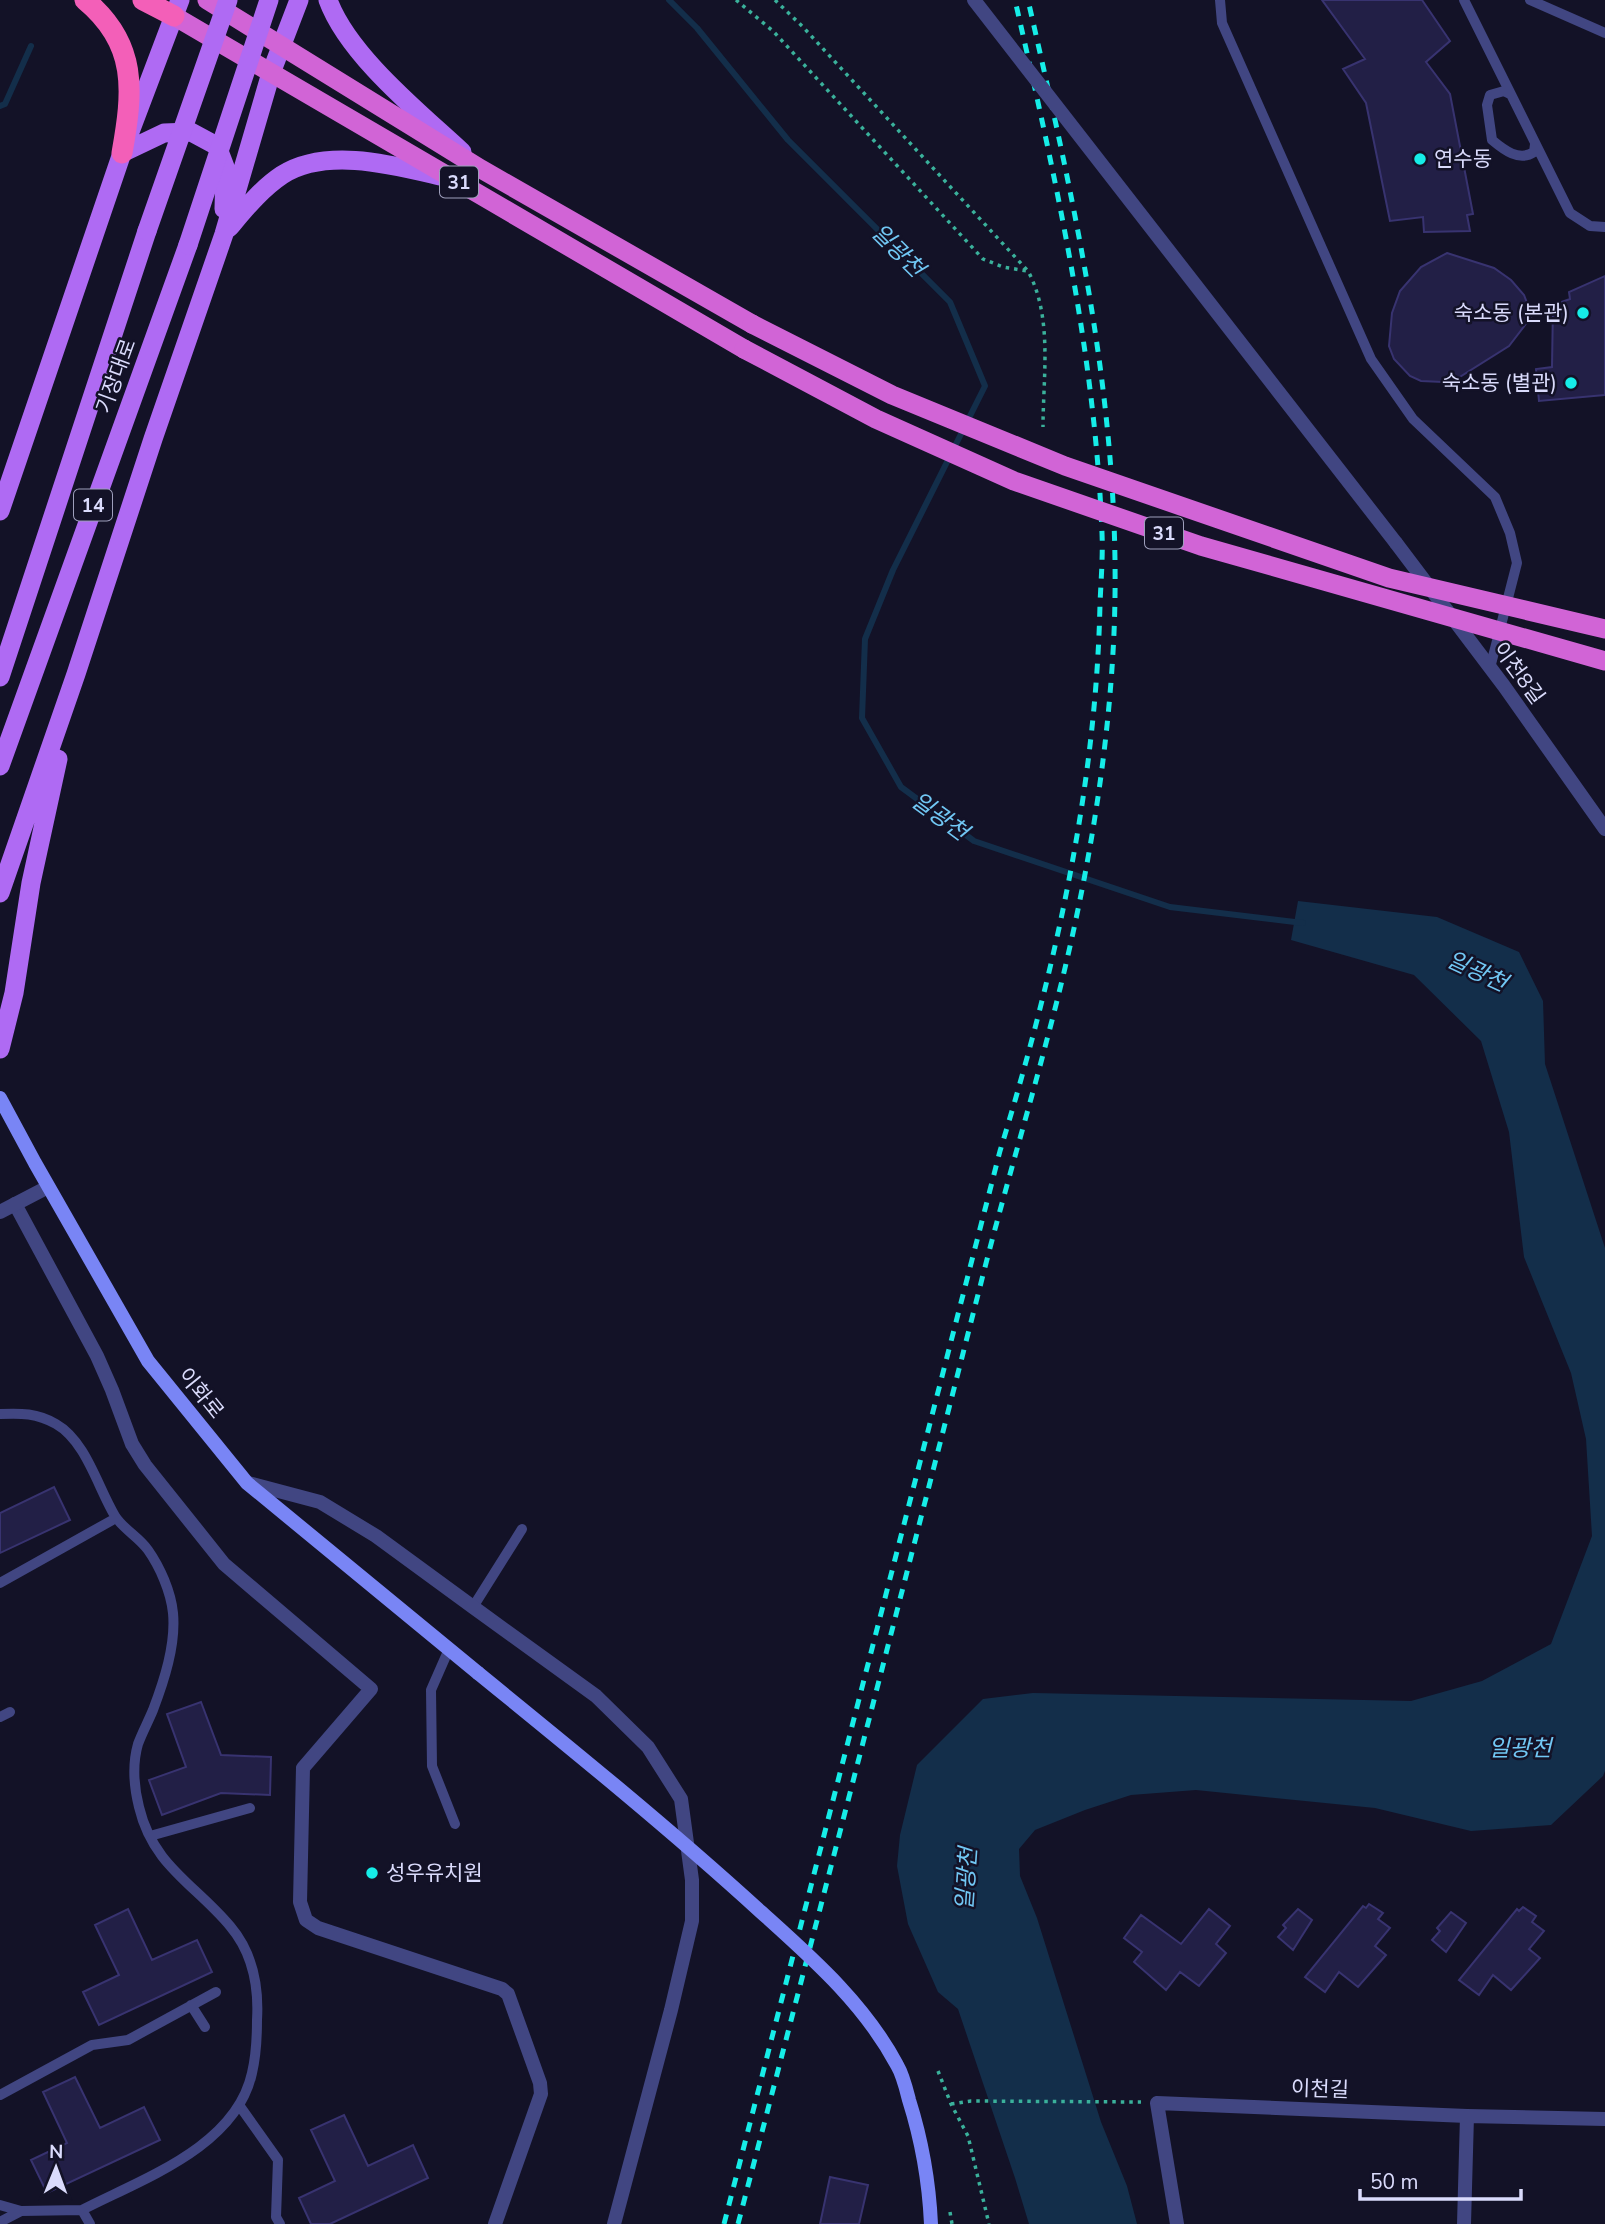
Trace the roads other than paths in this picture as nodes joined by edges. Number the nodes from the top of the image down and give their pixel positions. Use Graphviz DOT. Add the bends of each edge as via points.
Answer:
graph roads {
  1 [pos="85,0"];
  2 [pos="143,0"];
  3 [pos="207,0"];
  4 [pos="228,0"];
  5 [pos="269,0"];
  6 [pos="299,0"];
  7 [pos="328,0"];
  8 [pos="974,0"];
  9 [pos="1220,0"];
  10 [pos="1464,0"];
  11 [pos="1530,0"];
  12 [pos="177,8"];
  13 [pos="1605,33"];
  14 [pos="282,46"];
  15 [pos="271,73"];
  16 [pos="1510,94"];
  17 [pos="1535,144"];
  18 [pos="122,153"];
  19 [pos="481,169"];
  20 [pos="452,178"];
  21 [pos="1605,227"];
  22 [pos="224,234"];
  23 [pos="0,511"];
  24 [pos="1605,629"];
  25 [pos="1605,661"];
  26 [pos="1490,668"];
  27 [pos="76,674"];
  28 [pos="0,677"];
  29 [pos="0,766"];
  30 [pos="1605,829"];
  31 [pos="0,893"];
  32 [pos="0,1049"];
  33 [pos="0,1098"];
  34 [pos="48,1187"];
  35 [pos="15,1204"];
  36 [pos="0,1212"];
  37 [pos="0,1414"];
  38 [pos="247,1483"];
  39 [pos="116,1518"];
  40 [pos="522,1529"];
  41 [pos="0,1583"];
  42 [pos="473,1607"];
  43 [pos="449,1649"];
  44 [pos="250,1808"];
  45 [pos="455,1824"];
  46 [pos="150,1836"];
  47 [pos="216,1992"];
  48 [pos="191,2005"];
  49 [pos="205,2027"];
  50 [pos="0,2095"];
  51 [pos="239,2105"];
  52 [pos="1467,2116"];
  53 [pos="1605,2119"];
  54 [pos="0,2205"];
  55 [pos="82,2210"];
  56 [pos="21,2211"];
  57 [pos="0,2222"];
  58 [pos="90,2224"];
  59 [pos="280,2224"];
  60 [pos="495,2224"];
  61 [pos="614,2224"];
  62 [pos="931,2224"];
  63 [pos="1177,2224"];
  64 [pos="1464,2224"];
  1 -- 18 [label="highway" via="110,25 127,65 129,114"];
  2 -- 12 [label="highway"];
  3 -- 14 [label="highway, 31"];
  4 -- 28 [label="main road, 기장대로 / 14, bridge"];
  5 -- 29 [label="main road, 기장대로 / 14, bridge" via="188,245"];
  6 -- 14 [label="main road"];
  7 -- 19 [label="main road" via="354,46"];
  8 -- 26 [label="street, 이천8길, bridge"];
  9 -- 26 [label="lane" via="1222,23 1370,359 1413,419 1495,497 1510,533 1517,563"];
  10 -- 16 [label="lane"];
  11 -- 13 [label="lane"];
  12 -- 15 [label="highway, 31"];
  12 -- 18 [label="main road"];
  14 -- 15 [label="main road"];
  14 -- 19 [label="highway, 31"];
  15 -- 20 [label="highway, 31"];
  15 -- 22 [label="main road"];
  16 -- 17 [label="lane"];
  16 -- 17 [label="lane" via="1490,95 1492,140 1519,156 1534,152"];
  17 -- 21 [label="lane" via="1570,214 1590,226"];
  18 -- 22 [label="main road" via="164,132 191,132 217,146 225,167"];
  18 -- 23 [label="main road"];
  19 -- 24 [label="highway, 31, bridge" via="752,324 892,396 1065,466 1389,578"];
  20 -- 22 [label="main road" via="386,163 336,160 307,166 284,174 257,195"];
  20 -- 25 [label="highway, 31, bridge" via="744,349 876,419 1014,481 1202,545"];
  22 -- 27 [label="main road"];
  26 -- 30 [label="street, 이천8길"];
  27 -- 31 [label="main road"];
  27 -- 32 [label="main road"];
  33 -- 34 [label="main road, 이화로"];
  34 -- 35 [label="street"];
  34 -- 38 [label="main road, 이화로" via="148,1361"];
  35 -- 36 [label="street"];
  35 -- 60 [label="street" via="97,1356 145,1465 224,1564 371,1689 303,1768 300,1902 306,1920 318,1928 509,1994 541,2094"];
  37 -- 39 [label="lane" via="27,1412 57,1424 79,1447"];
  38 -- 42 [label="street" via="320,1502 376,1536"];
  38 -- 43 [label="main road, 이화로"];
  39 -- 41 [label="lane"];
  39 -- 46 [label="lane" via="148,1549 173,1612 172,1649 138,1746 133,1779"];
  40 -- 42 [label="lane"];
  42 -- 61 [label="street" via="596,1696 648,1747 681,1799 692,1880 692,1921"];
  43 -- 45 [label="lane" via="431,1690 432,1766"];
  43 -- 62 [label="main road, 이화로, bridge" via="727,1881 837,1981 899,2067 922,2143"];
  44 -- 46 [label="lane"];
  46 -- 51 [label="lane" via="163,1860 231,1927 250,1958 258,1995 257,2043 252,2075"];
  47 -- 48 [label="lane"];
  48 -- 49 [label="lane"];
  48 -- 50 [label="lane" via="128,2040 92,2045"];
  51 -- 55 [label="lane" via="220,2130 195,2151"];
  51 -- 59 [label="lane" via="278,2160 276,2217"];
  52 -- 53 [label="street, 이천길"];
  52 -- 63 [label="street, 이천길" via="1157,2103"];
  52 -- 64 [label="street"];
  54 -- 56 [label="lane"];
  55 -- 56 [label="lane"];
  55 -- 58 [label="lane"];
  56 -- 57 [label="lane"];
}
